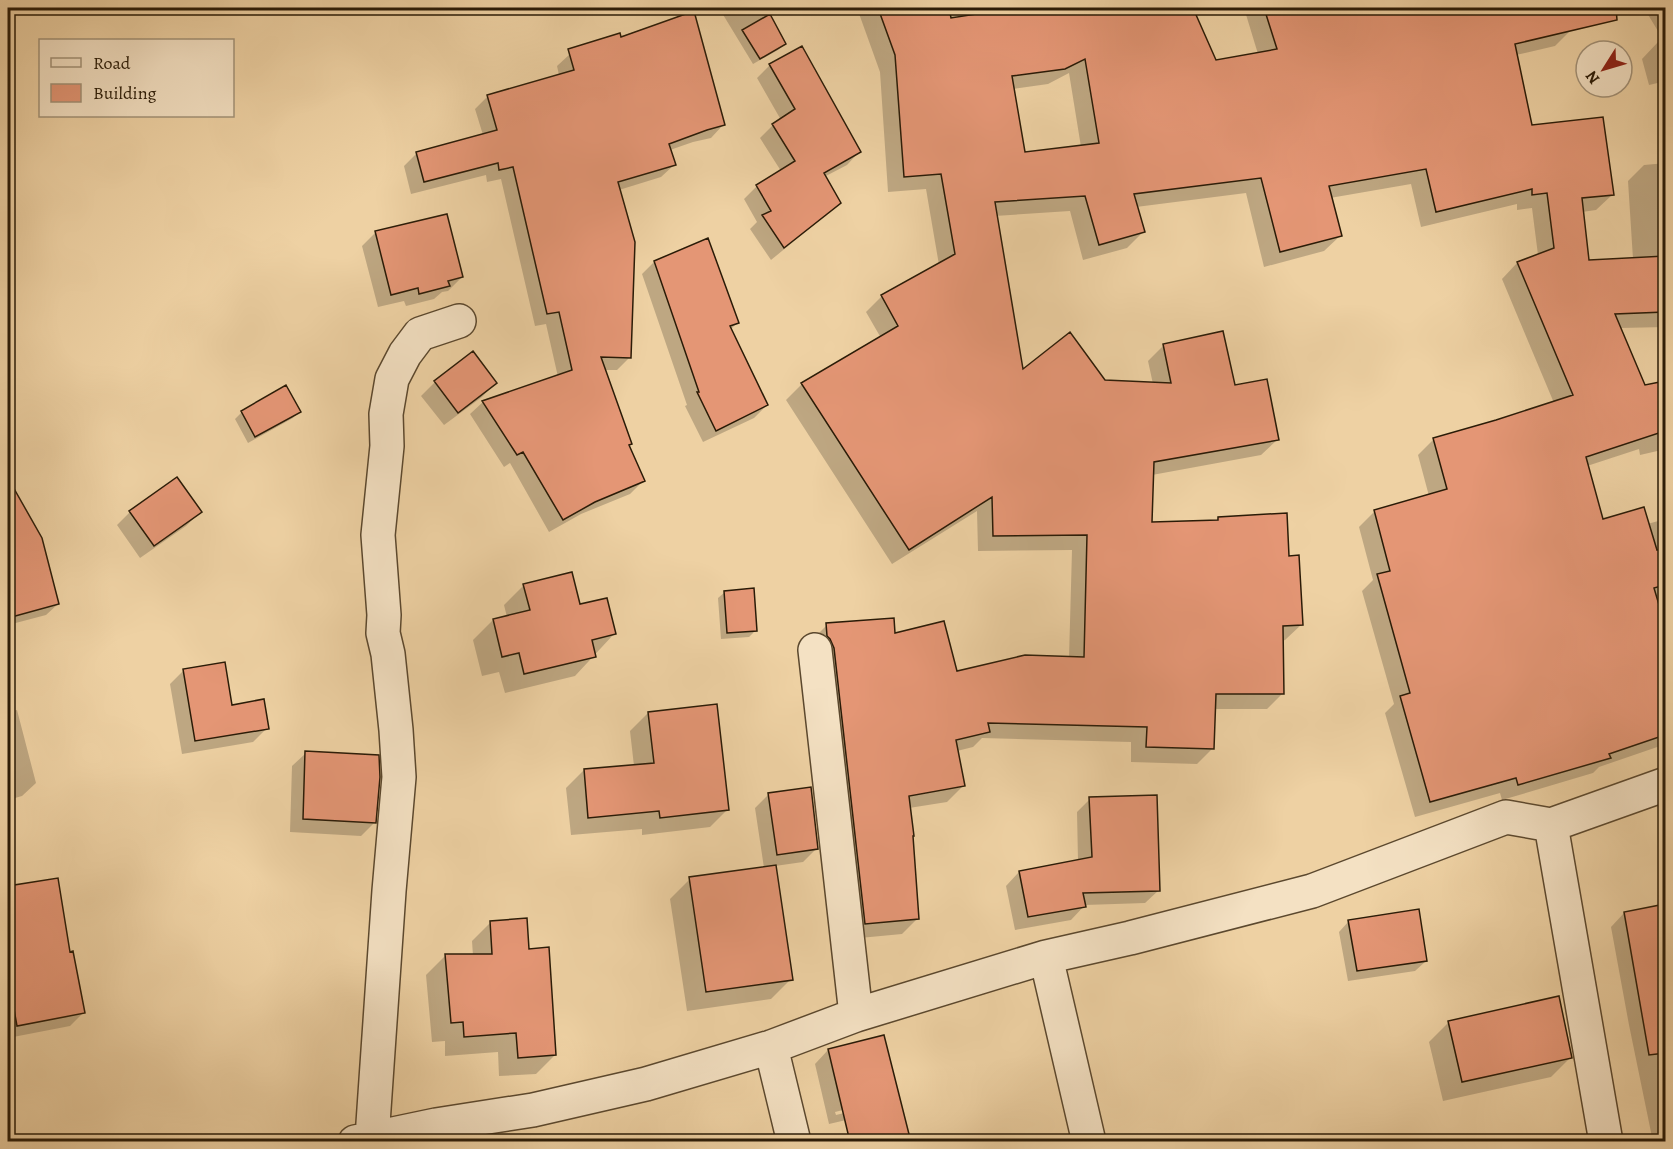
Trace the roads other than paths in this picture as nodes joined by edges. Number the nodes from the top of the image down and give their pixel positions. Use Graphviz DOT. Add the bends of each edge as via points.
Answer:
graph roads {
  1 [pos="459,321"];
  2 [pos="815,650"];
  3 [pos="1665,784"];
  4 [pos="1551,825"];
  5 [pos="1046,957"];
  6 [pos="856,1015"];
  7 [pos="771,1047"];
  8 [pos="438,1133"];
  9 [pos="364,1140"];
  10 [pos="794,1142"];
  11 [pos="1089,1142"];
  12 [pos="1606,1142"];
  1 -- 9 [label="street" via="420,334 392,379 386,414 387,446 378,535 383,633 399,777"];
  2 -- 6 [label="street"];
  3 -- 4 [label="street"];
  4 -- 5 [label="street" via="1506,817 1312,891"];
  4 -- 12 [label="street"];
  5 -- 6 [label="street"];
  5 -- 11 [label="street"];
  6 -- 7 [label="street"];
  7 -- 8 [label="street" via="646,1084"];
  7 -- 10 [label="street"];
  8 -- 9 [label="street"];
}
